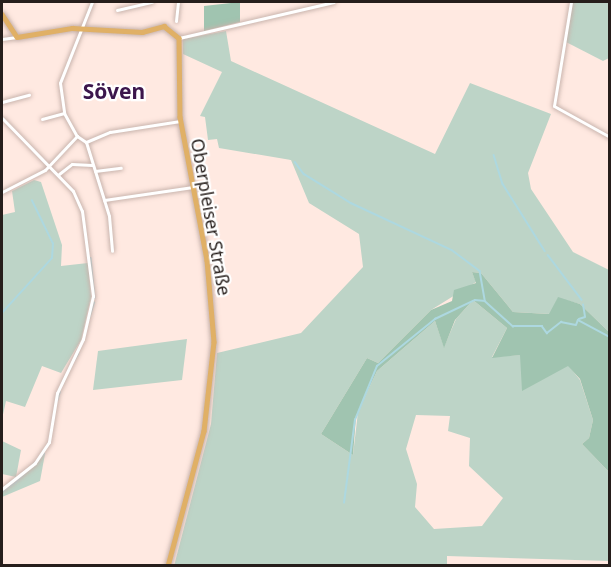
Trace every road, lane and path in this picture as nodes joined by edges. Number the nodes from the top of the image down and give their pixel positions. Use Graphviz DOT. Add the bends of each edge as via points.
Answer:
graph roads {
  1 [pos="92,2"];
  2 [pos="152,2"];
  3 [pos="178,2"];
  4 [pos="334,2"];
  5 [pos="571,2"];
  6 [pos="117,10"];
  7 [pos="2,14"];
  8 [pos="176,21"];
  9 [pos="82,28"];
  10 [pos="17,37"];
  11 [pos="179,38"];
  12 [pos="2,39"];
  13 [pos="29,95"];
  14 [pos="2,102"];
  15 [pos="64,112"];
  16 [pos="2,118"];
  17 [pos="42,119"];
  18 [pos="180,120"];
  19 [pos="77,136"];
  20 [pos="609,137"];
  21 [pos="86,142"];
  22 [pos="93,165"];
  23 [pos="48,166"];
  24 [pos="120,168"];
  25 [pos="95,171"];
  26 [pos="59,174"];
  27 [pos="193,187"];
  28 [pos="2,192"];
  29 [pos="104,200"];
  30 [pos="112,251"];
  31 [pos="2,489"];
  32 [pos="168,566"];
  1 -- 9 [label="street"];
  2 -- 6 [label="street"];
  3 -- 8 [label="street"];
  4 -- 11 [label="street"];
  5 -- 20 [label="street" via="554,106"];
  7 -- 10 [label="main road"];
  9 -- 10 [label="main road"];
  9 -- 11 [label="main road" via="142,32 166,26"];
  9 -- 15 [label="street" via="60,83"];
  10 -- 12 [label="street"];
  11 -- 18 [label="main road, Oberpleiser Straße"];
  13 -- 14 [label="street"];
  15 -- 17 [label="street"];
  15 -- 19 [label="street"];
  16 -- 23 [label="street"];
  18 -- 21 [label="street" via="110,132"];
  18 -- 27 [label="main road, Oberpleiser Straße"];
  19 -- 21 [label="street"];
  19 -- 23 [label="street"];
  21 -- 22 [label="street"];
  22 -- 25 [label="street"];
  22 -- 26 [label="street" via="72,164"];
  23 -- 26 [label="street"];
  23 -- 28 [label="street"];
  24 -- 25 [label="street"];
  25 -- 29 [label="street"];
  26 -- 31 [label="street" via="82,211 93,284 78,352 57,393 44,453"];
  27 -- 29 [label="street"];
  27 -- 32 [label="main road, Oberpleiser Straße" via="210,279 212,377 195,471"];
  29 -- 30 [label="street"];
}
